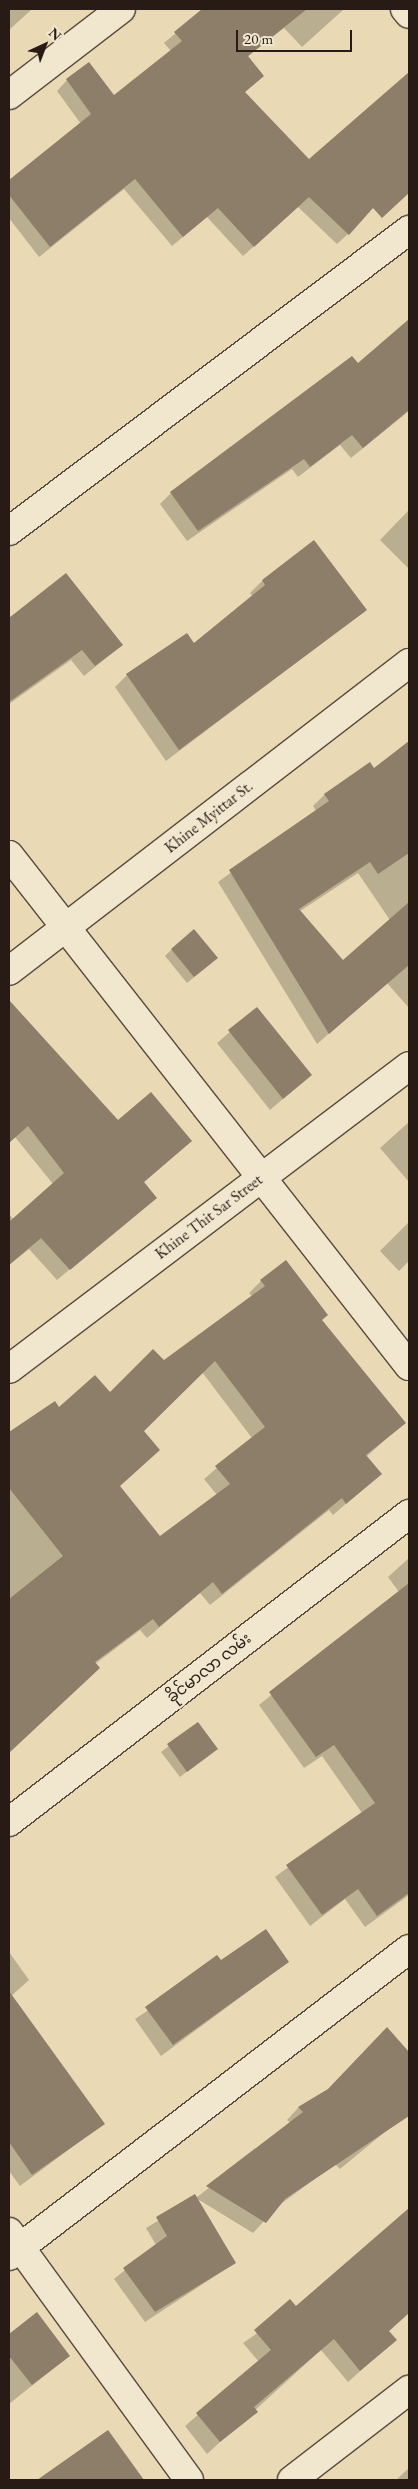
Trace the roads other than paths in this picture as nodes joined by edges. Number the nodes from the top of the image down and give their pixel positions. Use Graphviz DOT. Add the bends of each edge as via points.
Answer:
graph roads {
  1 [pos="120,9"];
  2 [pos="405,9"];
  3 [pos="409,14"];
  4 [pos="9,95"];
  5 [pos="409,230"];
  6 [pos="9,530"];
  7 [pos="409,663"];
  8 [pos="9,855"];
  9 [pos="67,926"];
  10 [pos="9,971"];
  11 [pos="409,1066"];
  12 [pos="264,1176"];
  13 [pos="409,1366"];
  14 [pos="9,1369"];
  15 [pos="409,1514"];
  16 [pos="9,1822"];
  17 [pos="409,1949"];
  18 [pos="13,2245"];
  19 [pos="409,2390"];
  20 [pos="189,2480"];
  21 [pos="292,2480"];
  1 -- 4 [label="street"];
  2 -- 3 [label="street"];
  5 -- 6 [label="street"];
  7 -- 9 [label="street, Khine Myittar St."];
  8 -- 9 [label="street"];
  9 -- 10 [label="street, Khine Myittar St."];
  9 -- 12 [label="street"];
  11 -- 12 [label="street, Khine Thit Sar Street"];
  12 -- 13 [label="street"];
  12 -- 14 [label="street, Khine Thit Sar Street"];
  15 -- 16 [label="street, ခိုင်မာလာ လမ်း"];
  17 -- 18 [label="street"];
  18 -- 20 [label="street"];
  19 -- 21 [label="street"];
}
